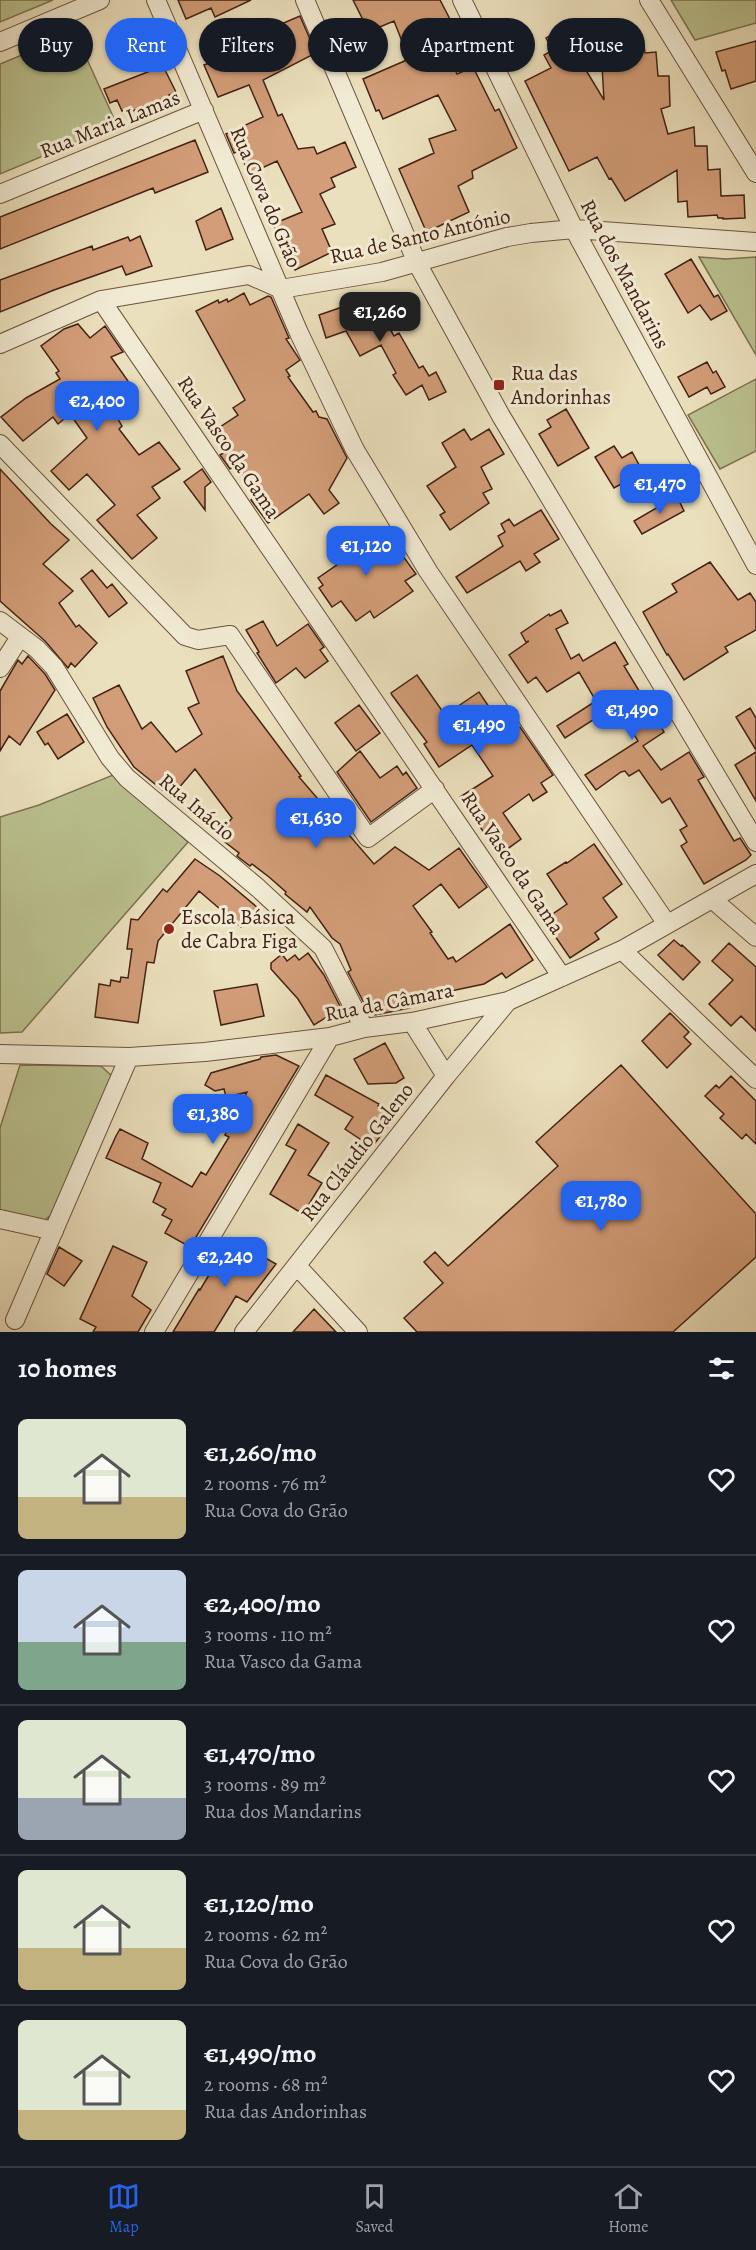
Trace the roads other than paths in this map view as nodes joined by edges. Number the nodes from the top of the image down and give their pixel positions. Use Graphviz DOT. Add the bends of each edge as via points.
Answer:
graph roads {
  1 [pos="100,0"];
  2 [pos="156,0"];
  3 [pos="305,0"];
  4 [pos="462,0"];
  5 [pos="649,0"];
  6 [pos="0,42"];
  7 [pos="204,110"];
  8 [pos="756,173"];
  9 [pos="0,194"];
  10 [pos="574,229"];
  11 [pos="756,242"];
  12 [pos="417,263"];
  13 [pos="280,289"];
  14 [pos="101,300"];
  15 [pos="0,344"];
  16 [pos="0,444"];
  17 [pos="756,565"];
  18 [pos="0,621"];
  19 [pos="20,637"];
  20 [pos="0,668"];
  21 [pos="435,789"];
  22 [pos="756,842"];
  23 [pos="756,874"];
  24 [pos="712,899"];
  25 [pos="668,924"];
  26 [pos="756,937"];
  27 [pos="622,950"];
  28 [pos="562,976"];
  29 [pos="508,1001"];
  30 [pos="412,1022"];
  31 [pos="364,1028"];
  32 [pos="330,1037"];
  33 [pos="0,1054"];
  34 [pos="129,1057"];
  35 [pos="446,1076"];
  36 [pos="756,1079"];
  37 [pos="0,1219"];
  38 [pos="54,1231"];
  39 [pos="297,1266"];
  40 [pos="15,1320"];
  41 [pos="154,1332"];
  42 [pos="244,1332"];
  43 [pos="358,1332"];
  1 -- 6 [label="street"];
  2 -- 7 [label="street, Rua Cova do Grão"];
  3 -- 12 [label="street"];
  4 -- 10 [label="street, Rua dos Mandarins"];
  5 -- 8 [label="street"];
  7 -- 9 [label="street, Rua Maria Lamas"];
  7 -- 13 [label="street, Rua Cova do Grão"];
  10 -- 11 [label="street, Rua de Santo António"];
  10 -- 12 [label="street, Rua de Santo António" via="507,237"];
  10 -- 17 [label="street, Rua dos Mandarins"];
  12 -- 13 [label="street, Rua de Santo António"];
  12 -- 22 [label="street" via="501,416"];
  13 -- 14 [label="street" via="249,275"];
  13 -- 25 [label="street, Rua Cova do Grão" via="355,450 416,551"];
  14 -- 15 [label="street"];
  14 -- 21 [label="street, Rua Vasco da Gama"];
  16 -- 21 [label="street" via="185,636 198,640 230,635 368,838"];
  18 -- 19 [label="street, Rua Inácio"];
  19 -- 20 [label="street"];
  19 -- 31 [label="street, Rua Inácio" via="54,667 110,758 127,778 323,948"];
  21 -- 28 [label="street, Rua Vasco da Gama"];
  23 -- 24 [label="street, Rua da Câmara"];
  24 -- 25 [label="street, Rua da Câmara"];
  24 -- 26 [label="street"];
  25 -- 27 [label="street, Rua da Câmara"];
  27 -- 28 [label="street, Rua da Câmara"];
  27 -- 36 [label="street"];
  28 -- 29 [label="street, Rua da Câmara"];
  29 -- 30 [label="street, Rua da Câmara"];
  29 -- 35 [label="street, Rua Cláudio Galeno"];
  30 -- 31 [label="street, Rua da Câmara"];
  30 -- 35 [label="street"];
  31 -- 32 [label="street, Rua da Câmara"];
  32 -- 34 [label="street, Rua da Câmara"];
  32 -- 41 [label="street"];
  33 -- 34 [label="street, Rua da Câmara"];
  34 -- 38 [label="street"];
  35 -- 39 [label="street, Rua Cláudio Galeno"];
  37 -- 38 [label="street"];
  38 -- 40 [label="street"];
  39 -- 42 [label="street, Rua Cláudio Galeno"];
  39 -- 43 [label="street"];
}
